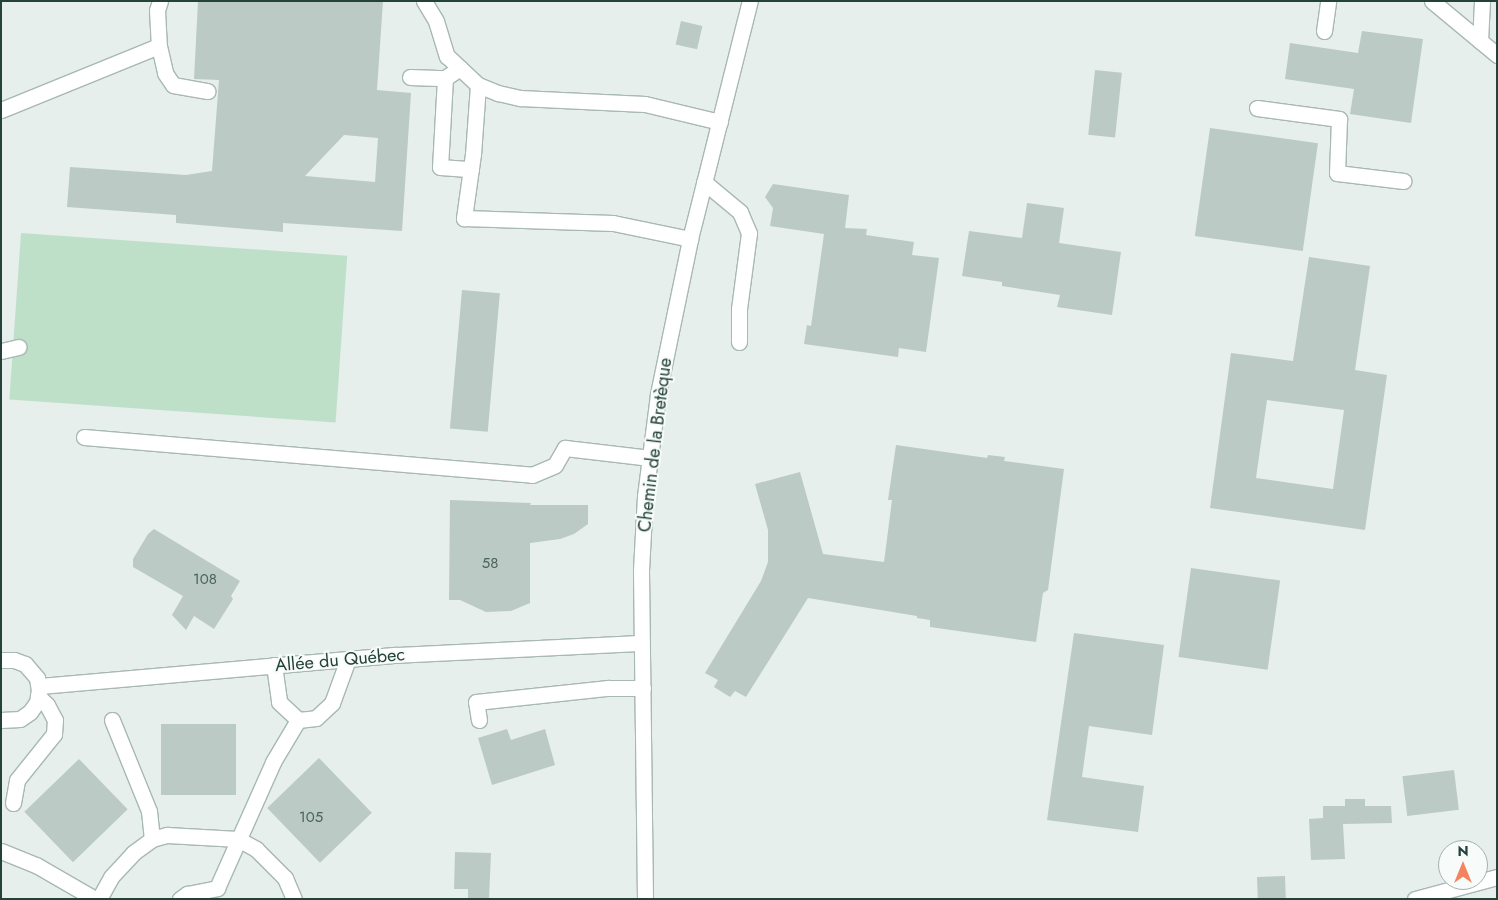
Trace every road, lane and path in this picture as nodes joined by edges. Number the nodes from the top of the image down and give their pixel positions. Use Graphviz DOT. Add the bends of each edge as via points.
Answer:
graph roads {
  1 [pos="160,1"];
  2 [pos="424,1"];
  3 [pos="750,1"];
  4 [pos="1328,1"];
  5 [pos="1432,1"];
  6 [pos="1482,1"];
  7 [pos="1324,30"];
  8 [pos="1480,40"];
  9 [pos="159,46"];
  10 [pos="1497,55"];
  11 [pos="460,68"];
  12 [pos="410,77"];
  13 [pos="445,78"];
  14 [pos="478,85"];
  15 [pos="207,91"];
  16 [pos="1257,108"];
  17 [pos="1,110"];
  18 [pos="720,122"];
  19 [pos="471,169"];
  20 [pos="1404,181"];
  21 [pos="704,182"];
  22 [pos="690,239"];
  23 [pos="739,342"];
  24 [pos="19,347"];
  25 [pos="1,351"];
  26 [pos="84,437"];
  27 [pos="650,458"];
  28 [pos="642,643"];
  29 [pos="348,659"];
  30 [pos="1,660"];
  31 [pos="274,665"];
  32 [pos="643,688"];
  33 [pos="38,691"];
  34 [pos="1,720"];
  35 [pos="112,720"];
  36 [pos="298,720"];
  37 [pos="479,720"];
  38 [pos="13,803"];
  39 [pos="152,840"];
  40 [pos="238,840"];
  41 [pos="1,851"];
  42 [pos="1497,877"];
  43 [pos="220,894"];
  44 [pos="97,899"];
  45 [pos="180,899"];
  46 [pos="294,899"];
  47 [pos="646,899"];
  48 [pos="1415,899"];
  1 -- 9 [label="street" via="157,10"];
  2 -- 11 [label="street" via="436,21 446,56"];
  3 -- 18 [label="street, Chemin de la Bretèque"];
  4 -- 7 [label="street"];
  5 -- 8 [label="street"];
  6 -- 8 [label="street"];
  8 -- 10 [label="street"];
  9 -- 15 [label="street" via="165,73 173,86"];
  9 -- 17 [label="street"];
  11 -- 13 [label="street"];
  11 -- 14 [label="street"];
  12 -- 13 [label="street"];
  13 -- 19 [label="street" via="440,167"];
  14 -- 18 [label="street" via="520,98 645,104"];
  14 -- 19 [label="street"];
  16 -- 20 [label="street" via="1339,119 1337,172"];
  18 -- 21 [label="street, Chemin de la Bretèque"];
  19 -- 22 [label="street" via="464,218 613,223"];
  21 -- 22 [label="street, Chemin de la Bretèque"];
  21 -- 23 [label="street" via="740,212 749,233 739,309"];
  22 -- 27 [label="street, Chemin de la Bretèque" via="658,394"];
  24 -- 25 [label="street"];
  26 -- 27 [label="street" via="532,475 555,465 565,448"];
  27 -- 28 [label="street, Chemin de la Bretèque" via="644,496"];
  28 -- 29 [label="street, Allée du Québec"];
  28 -- 32 [label="street, Chemin de la Bretèque"];
  29 -- 31 [label="street, Allée du Québec"];
  29 -- 36 [label="street" via="332,704 316,718"];
  30 -- 33 [label="street" via="25,664 34,673"];
  31 -- 33 [label="street, Allée du Québec"];
  31 -- 36 [label="street" via="279,702"];
  32 -- 37 [label="street" via="608,688 476,702"];
  32 -- 47 [label="street, Chemin de la Bretèque"];
  33 -- 34 [label="street" via="34,707 25,716"];
  33 -- 38 [label="street" via="56,720 54,734 17,780"];
  35 -- 39 [label="street" via="149,811"];
  36 -- 40 [label="street" via="273,762"];
  39 -- 40 [label="street" via="167,836"];
  39 -- 44 [label="street" via="133,853 111,877"];
  40 -- 43 [label="street"];
  40 -- 46 [label="street" via="256,849 285,878"];
  41 -- 44 [label="street" via="36,864"];
  42 -- 48 [label="street"];
  43 -- 45 [label="street" via="187,894"];
}
